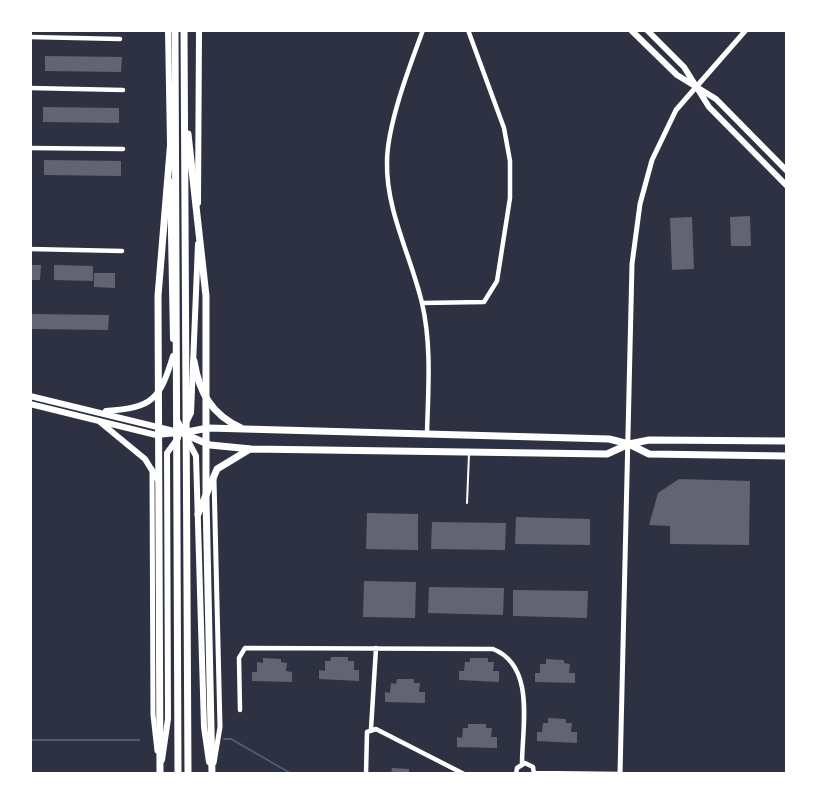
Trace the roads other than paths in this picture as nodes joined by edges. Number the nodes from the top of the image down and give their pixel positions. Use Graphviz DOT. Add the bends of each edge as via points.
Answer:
graph roads {
  1 [pos="168,30"];
  2 [pos="175,30"];
  3 [pos="184,30"];
  4 [pos="199,30"];
  5 [pos="423,30"];
  6 [pos="468,30"];
  7 [pos="631,30"];
  8 [pos="647,30"];
  9 [pos="746,30"];
  10 [pos="30,37"];
  11 [pos="120,39"];
  12 [pos="696,87"];
  13 [pos="30,88"];
  14 [pos="123,90"];
  15 [pos="175,95"];
  16 [pos="184,96"];
  17 [pos="30,148"];
  18 [pos="123,149"];
  19 [pos="787,171"];
  20 [pos="787,186"];
  21 [pos="30,249"];
  22 [pos="122,251"];
  23 [pos="422,303"];
  24 [pos="173,356"];
  25 [pos="194,361"];
  26 [pos="30,396"];
  27 [pos="30,404"];
  28 [pos="98,411"];
  29 [pos="97,419"];
  30 [pos="243,429"];
  31 [pos="182,433"];
  32 [pos="427,434"];
  33 [pos="787,441"];
  34 [pos="629,444"];
  35 [pos="251,449"];
  36 [pos="469,451"];
  37 [pos="787,456"];
  38 [pos="152,468"];
  39 [pos="214,475"];
  40 [pos="166,496"];
  41 [pos="467,503"];
  42 [pos="198,514"];
  43 [pos="376,648"];
  44 [pos="240,710"];
  45 [pos="371,729"];
  46 [pos="522,764"];
  47 [pos="534,773"];
  48 [pos="160,774"];
  49 [pos="178,774"];
  50 [pos="188,774"];
  51 [pos="212,774"];
  52 [pos="366,774"];
  53 [pos="464,774"];
  54 [pos="516,774"];
  55 [pos="620,774"];
  1 -- 24 [label="main road"];
  2 -- 15 [label="main road"];
  3 -- 16 [label="main road"];
  4 -- 25 [label="main road"];
  5 -- 23 [label="street" via="405,80 387,162 393,208"];
  6 -- 23 [label="street" via="504,128 510,161 510,198 497,281 484,302"];
  7 -- 12 [label="main road" via="677,75"];
  8 -- 12 [label="main road" via="684,67"];
  9 -- 12 [label="street"];
  10 -- 11 [label="street"];
  12 -- 19 [label="main road" via="716,99"];
  12 -- 20 [label="main road" via="709,107"];
  12 -- 34 [label="street" via="676,111 652,160 640,204 632,264"];
  13 -- 14 [label="street"];
  15 -- 48 [label="main road" via="158,296"];
  15 -- 49 [label="main road"];
  16 -- 50 [label="main road"];
  16 -- 51 [label="main road" via="206,296"];
  17 -- 18 [label="street"];
  21 -- 22 [label="street"];
  23 -- 32 [label="street" via="428,345"];
  24 -- 28 [label="main road" via="164,387 152,401 127,410"];
  24 -- 31 [label="main road" via="174,411"];
  25 -- 30 [label="main road" via="197,380 213,410"];
  25 -- 31 [label="main road" via="191,413"];
  26 -- 28 [label="main road"];
  27 -- 29 [label="main road"];
  28 -- 31 [label="main road"];
  29 -- 31 [label="main road" via="156,435"];
  29 -- 38 [label="main road"];
  30 -- 31 [label="main road" via="208,428"];
  30 -- 32 [label="main road"];
  31 -- 35 [label="main road" via="210,445"];
  31 -- 40 [label="main road" via="167,453"];
  31 -- 42 [label="main road" via="196,456"];
  32 -- 34 [label="main road" via="609,439"];
  33 -- 34 [label="main road" via="648,440"];
  34 -- 36 [label="main road" via="607,454"];
  34 -- 37 [label="main road" via="649,454"];
  34 -- 55 [label="street"];
  35 -- 36 [label="main road"];
  35 -- 39 [label="main road" via="217,469"];
  36 -- 41 [label="lane"];
  38 -- 40 [label="main road"];
  38 -- 48 [label="street" via="153,715"];
  39 -- 42 [label="main road"];
  39 -- 51 [label="street" via="220,727"];
  40 -- 48 [label="main road" via="168,719"];
  42 -- 51 [label="main road" via="204,727"];
  43 -- 44 [label="street" via="245,648 239,658"];
  43 -- 45 [label="street"];
  43 -- 46 [label="street" via="493,649 508,658 523,684"];
  45 -- 52 [label="street" via="367,732"];
  45 -- 53 [label="street"];
  46 -- 47 [label="street" via="530,765"];
  46 -- 54 [label="street"];
  47 -- 55 [label="street"];
}
